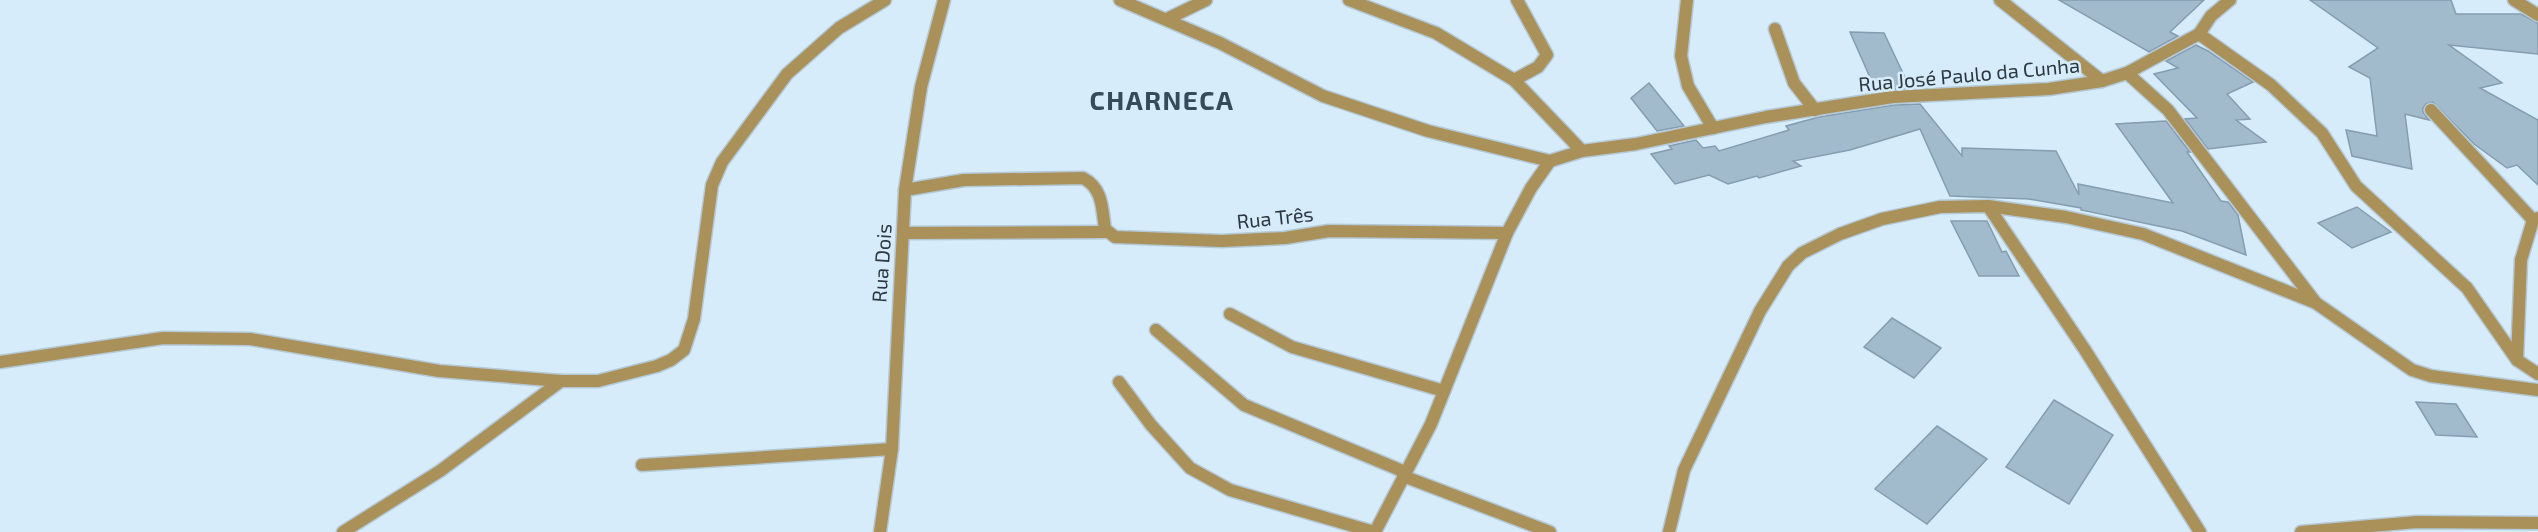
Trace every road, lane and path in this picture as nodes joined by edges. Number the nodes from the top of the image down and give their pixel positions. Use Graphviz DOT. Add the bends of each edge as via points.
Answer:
graph roads {
  1 [pos="885,0"];
  2 [pos="944,0"];
  3 [pos="1120,0"];
  4 [pos="1206,0"];
  5 [pos="1349,0"];
  6 [pos="1517,0"];
  7 [pos="1687,0"];
  8 [pos="2000,0"];
  9 [pos="2230,0"];
  10 [pos="2514,0"];
  11 [pos="2538,15"];
  12 [pos="1167,19"];
  13 [pos="1775,29"];
  14 [pos="2199,34"];
  15 [pos="2127,74"];
  16 [pos="1514,80"];
  17 [pos="2103,81"];
  18 [pos="1815,110"];
  19 [pos="2431,110"];
  20 [pos="1713,129"];
  21 [pos="1582,151"];
  22 [pos="1550,161"];
  23 [pos="905,190"];
  24 [pos="1988,206"];
  25 [pos="2535,219"];
  26 [pos="1107,232"];
  27 [pos="903,233"];
  28 [pos="1508,233"];
  29 [pos="2316,303"];
  30 [pos="1230,314"];
  31 [pos="1156,330"];
  32 [pos="2517,360"];
  33 [pos="0,362"];
  34 [pos="2538,374"];
  35 [pos="561,381"];
  36 [pos="1119,382"];
  37 [pos="2538,390"];
  38 [pos="1444,391"];
  39 [pos="892,449"];
  40 [pos="642,465"];
  41 [pos="1404,474"];
  42 [pos="2538,523"];
  43 [pos="343,532"];
  44 [pos="880,532"];
  45 [pos="1374,532"];
  46 [pos="1550,532"];
  47 [pos="1669,532"];
  48 [pos="2200,532"];
  49 [pos="2301,532"];
  1 -- 35 [label="street" via="809,52 787,74 722,162 712,185 694,319 684,350 657,366 598,381"];
  2 -- 23 [label="street, Rua Dois" via="921,87"];
  3 -- 12 [label="street"];
  4 -- 12 [label="street"];
  5 -- 16 [label="street" via="1436,33"];
  6 -- 16 [label="street" via="1547,55 1540,65"];
  7 -- 20 [label="street" via="1681,56 1688,86"];
  8 -- 17 [label="street"];
  9 -- 14 [label="street, Rua José Paulo da Cunha" via="2211,16"];
  10 -- 11 [label="street"];
  12 -- 22 [label="street" via="1323,96 1428,131"];
  13 -- 18 [label="street" via="1794,83"];
  14 -- 15 [label="street, Rua José Paulo da Cunha"];
  14 -- 32 [label="street" via="2271,85 2322,133 2356,186 2467,288"];
  15 -- 17 [label="street, Rua José Paulo da Cunha"];
  15 -- 29 [label="street" via="2168,110"];
  16 -- 21 [label="street"];
  17 -- 18 [label="street, Rua José Paulo da Cunha" via="2049,89 1893,97"];
  18 -- 20 [label="street, Rua José Paulo da Cunha"];
  19 -- 25 [label="street"];
  20 -- 21 [label="street, Rua José Paulo da Cunha"];
  21 -- 22 [label="street, Rua José Paulo da Cunha"];
  22 -- 28 [label="street"];
  23 -- 26 [label="street" via="964,180 1088,180 1098,189"];
  23 -- 27 [label="street, Rua Dois"];
  24 -- 29 [label="street" via="2066,217 2143,234"];
  24 -- 47 [label="street" via="1940,207 1882,219 1802,253 1788,266 1760,311 1684,470"];
  24 -- 48 [label="street"];
  25 -- 32 [label="street" via="2521,260"];
  26 -- 27 [label="street, Rua Três"];
  26 -- 28 [label="street, Rua Três" via="1115,237 1222,242 1329,231"];
  27 -- 39 [label="street, Rua Dois"];
  28 -- 38 [label="street"];
  29 -- 37 [label="street" via="2412,370"];
  30 -- 38 [label="street" via="1292,346"];
  31 -- 41 [label="street" via="1244,405"];
  32 -- 34 [label="street"];
  33 -- 35 [label="street" via="163,338 250,339 439,371"];
  35 -- 43 [label="street" via="440,471"];
  36 -- 45 [label="street" via="1150,425 1190,468 1230,490"];
  38 -- 41 [label="street"];
  39 -- 40 [label="street"];
  39 -- 44 [label="street, Rua Dois"];
  41 -- 45 [label="street"];
  41 -- 46 [label="street"];
  42 -- 49 [label="street" via="2417,522"];
}
